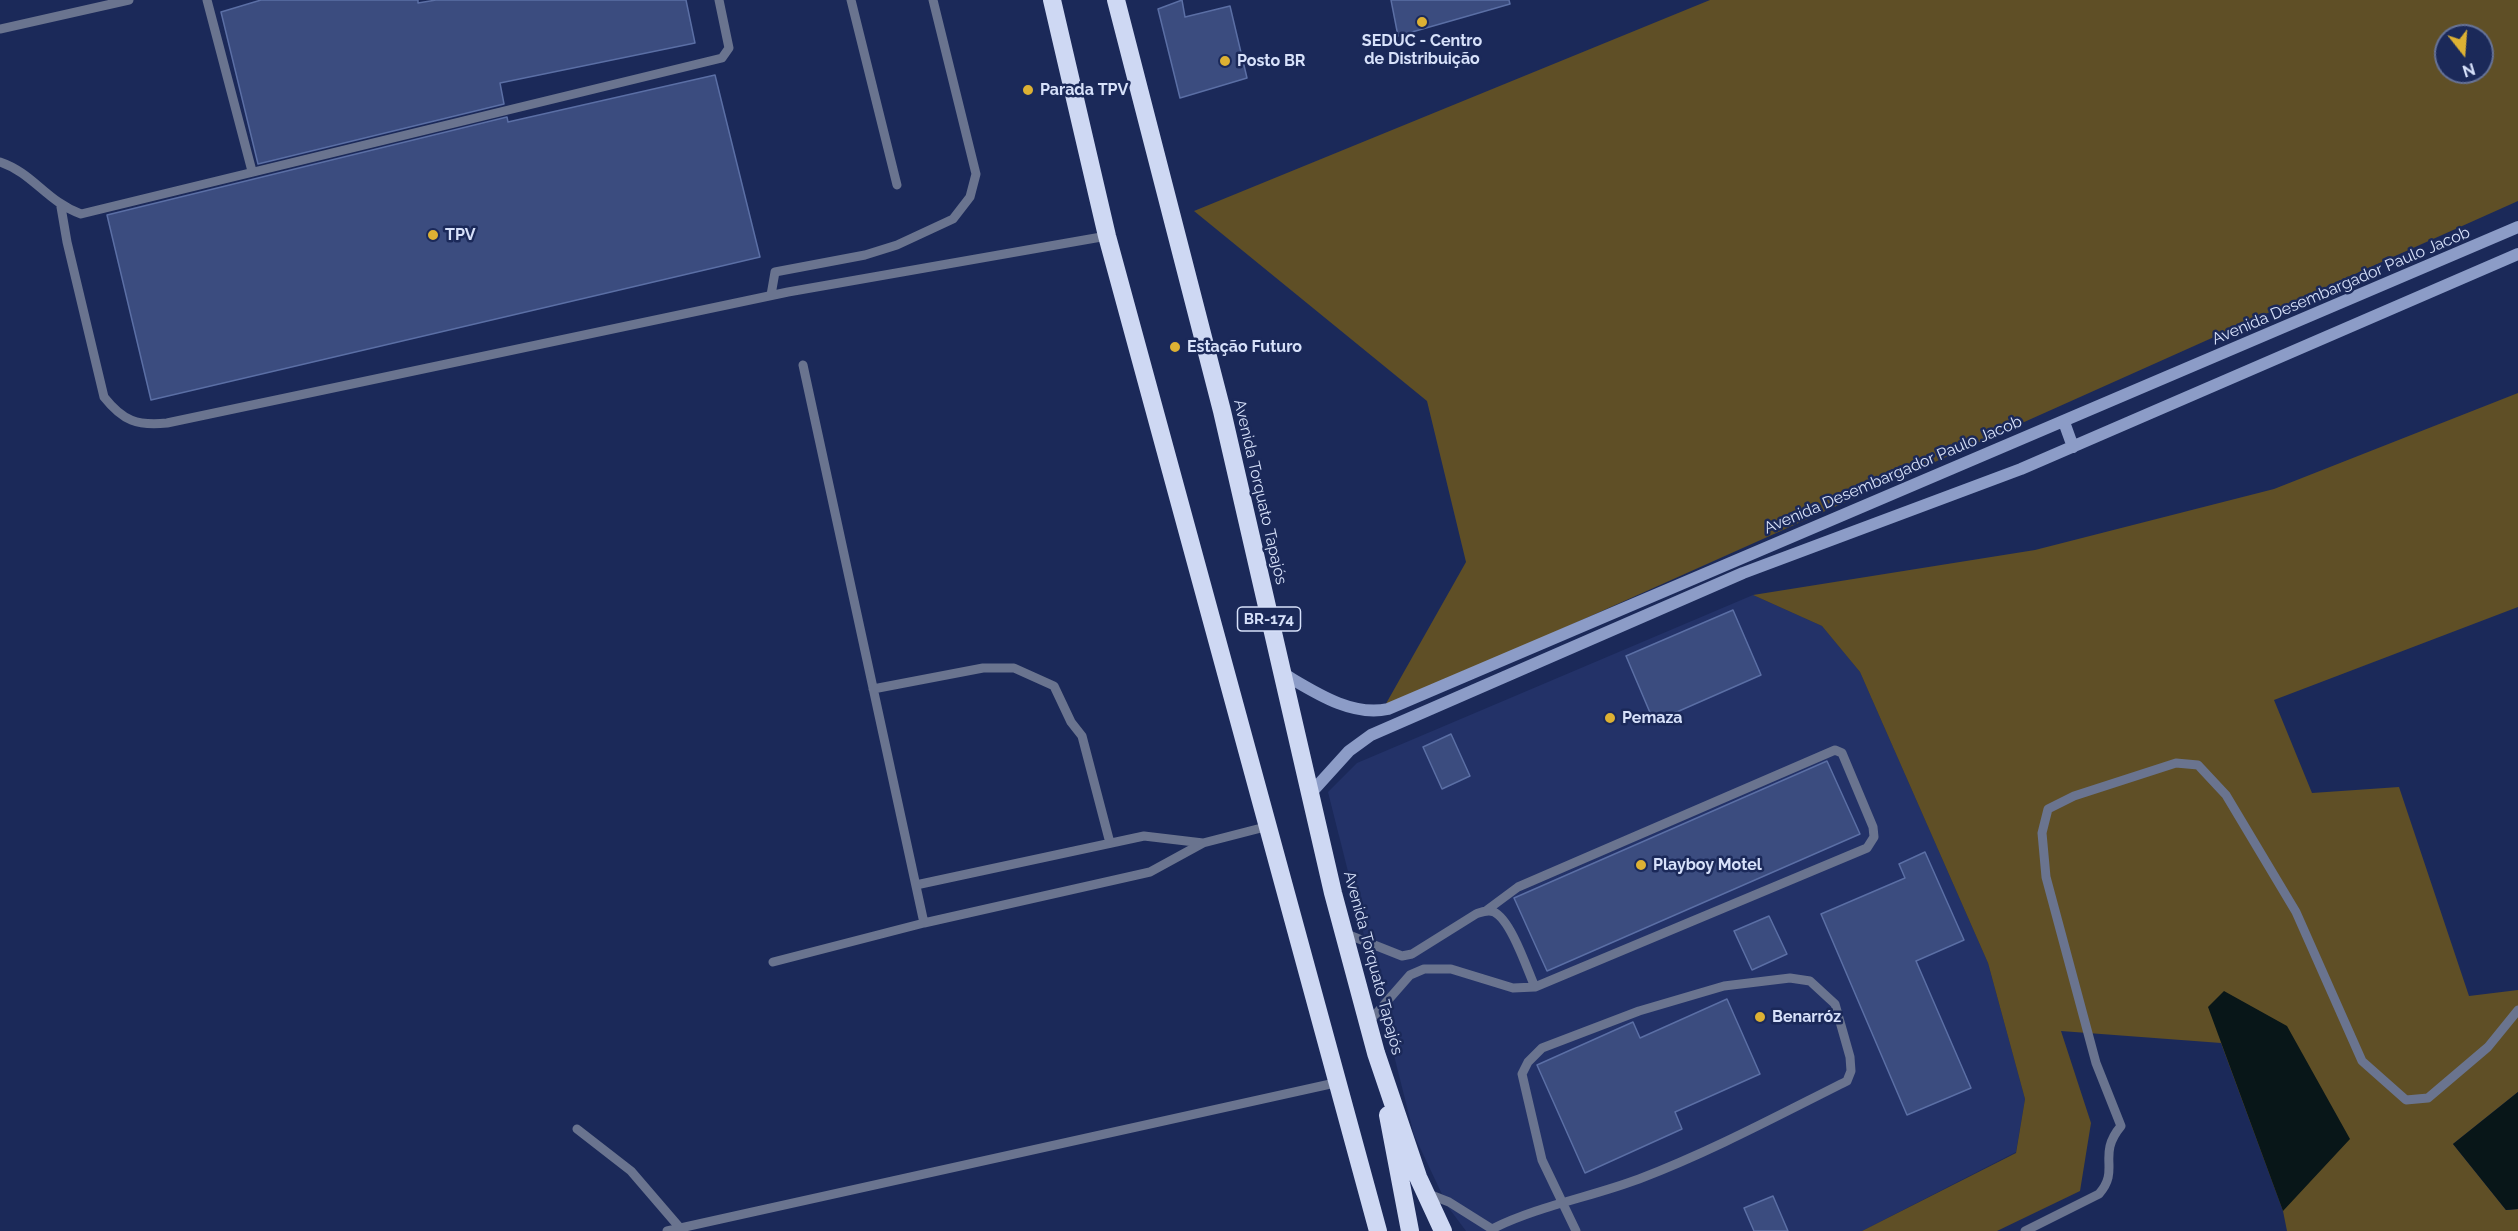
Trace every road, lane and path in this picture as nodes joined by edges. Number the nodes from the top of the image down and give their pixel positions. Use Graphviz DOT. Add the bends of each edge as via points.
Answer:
graph roads {
  1 [pos="129,0"];
  2 [pos="207,0"];
  3 [pos="719,0"];
  4 [pos="851,0"];
  5 [pos="933,0"];
  6 [pos="1052,0"];
  7 [pos="1116,0"];
  8 [pos="0,29"];
  9 [pos="0,162"];
  10 [pos="252,171"];
  11 [pos="897,185"];
  12 [pos="61,207"];
  13 [pos="2518,227"];
  14 [pos="1107,236"];
  15 [pos="2518,254"];
  16 [pos="771,295"];
  17 [pos="802,365"];
  18 [pos="2064,422"];
  19 [pos="2073,447"];
  20 [pos="1282,673"];
  21 [pos="873,689"];
  22 [pos="1310,794"];
  23 [pos="1270,826"];
  24 [pos="1110,843"];
  25 [pos="1203,843"];
  26 [pos="916,885"];
  27 [pos="1487,910"];
  28 [pos="924,923"];
  29 [pos="1344,933"];
  30 [pos="773,962"];
  31 [pos="1535,987"];
  32 [pos="2518,1010"];
  33 [pos="1368,1023"];
  34 [pos="1376,1053"];
  35 [pos="1335,1083"];
  36 [pos="577,1129"];
  37 [pos="1424,1192"];
  38 [pos="1561,1205"];
  39 [pos="680,1228"];
  40 [pos="1493,1230"];
  41 [pos="667,1231"];
  42 [pos="1378,1231"];
  43 [pos="1410,1231"];
  44 [pos="1443,1231"];
  45 [pos="1576,1231"];
  46 [pos="2025,1231"];
  1 -- 8 [label="lane"];
  2 -- 10 [label="lane"];
  3 -- 10 [label="lane" via="729,48 722,58"];
  4 -- 11 [label="lane"];
  5 -- 16 [label="lane" via="976,174 970,197 952,219 897,245 775,272"];
  6 -- 14 [label="highway, BR-174"];
  7 -- 20 [label="highway, Avenida Torquato Tapajós / BR-174" via="1222,411"];
  9 -- 12 [label="lane" via="15,167"];
  10 -- 12 [label="lane" via="81,214"];
  12 -- 16 [label="lane" via="104,397 116,412 147,425"];
  13 -- 18 [label="street, Avenida Desembargador Paulo Jacob"];
  14 -- 16 [label="lane"];
  14 -- 23 [label="highway, BR-174"];
  15 -- 19 [label="street, Avenida Desembargador Paulo Jacob"];
  17 -- 21 [label="lane"];
  18 -- 19 [label="street"];
  18 -- 20 [label="street, Avenida Desembargador Paulo Jacob" via="1388,709 1350,707"];
  19 -- 22 [label="street, Avenida Desembargador Paulo Jacob" via="1743,573 1371,735 1349,751"];
  20 -- 22 [label="highway, Avenida Torquato Tapajós / BR-174"];
  21 -- 24 [label="lane" via="983,668 1014,668 1054,686 1082,736"];
  21 -- 26 [label="lane"];
  22 -- 29 [label="highway, Avenida Torquato Tapajós / BR-174"];
  23 -- 25 [label="lane"];
  23 -- 35 [label="highway, BR-174"];
  24 -- 25 [label="lane" via="1144,836"];
  24 -- 26 [label="lane"];
  25 -- 28 [label="lane" via="1150,872"];
  26 -- 28 [label="lane"];
  27 -- 29 [label="lane" via="1412,954 1402,956"];
  27 -- 31 [label="lane" via="1496,912 1507,925"];
  27 -- 31 [label="lane" via="1518,887 1826,752 1842,753 1873,827 1874,837 1867,848"];
  28 -- 30 [label="lane"];
  29 -- 33 [label="highway, Avenida Torquato Tapajós / BR-174"];
  31 -- 33 [label="lane" via="1513,988 1451,969 1424,969 1410,975"];
  32 -- 46 [label="lane" via="2488,1047 2428,1098 2406,1100 2362,1061 2296,912 2226,795 2198,765 2176,763 2074,795 2048,809 2042,833 2046,877 2096,1063 2121,1126 2110,1139 2108,1184 2099,1194"];
  33 -- 34 [label="highway, Avenida Torquato Tapajós / BR-174"];
  34 -- 37 [label="highway, Avenida Torquato Tapajós / BR-174"];
  34 -- 43 [label="highway"];
  35 -- 39 [label="lane"];
  35 -- 42 [label="highway, BR-174"];
  36 -- 39 [label="lane" via="631,1172"];
  37 -- 40 [label="lane" via="1449,1202"];
  37 -- 44 [label="highway, Avenida Torquato Tapajós / BR-174"];
  38 -- 38 [label="lane" via="1640,1179 1846,1081 1851,1071 1850,1057 1835,1004 1810,981 1790,978 1724,986 1639,1011 1542,1048 1522,1074 1542,1160"];
  38 -- 40 [label="lane" via="1518,1216"];
  38 -- 45 [label="lane"];
  39 -- 41 [label="lane"];
}
